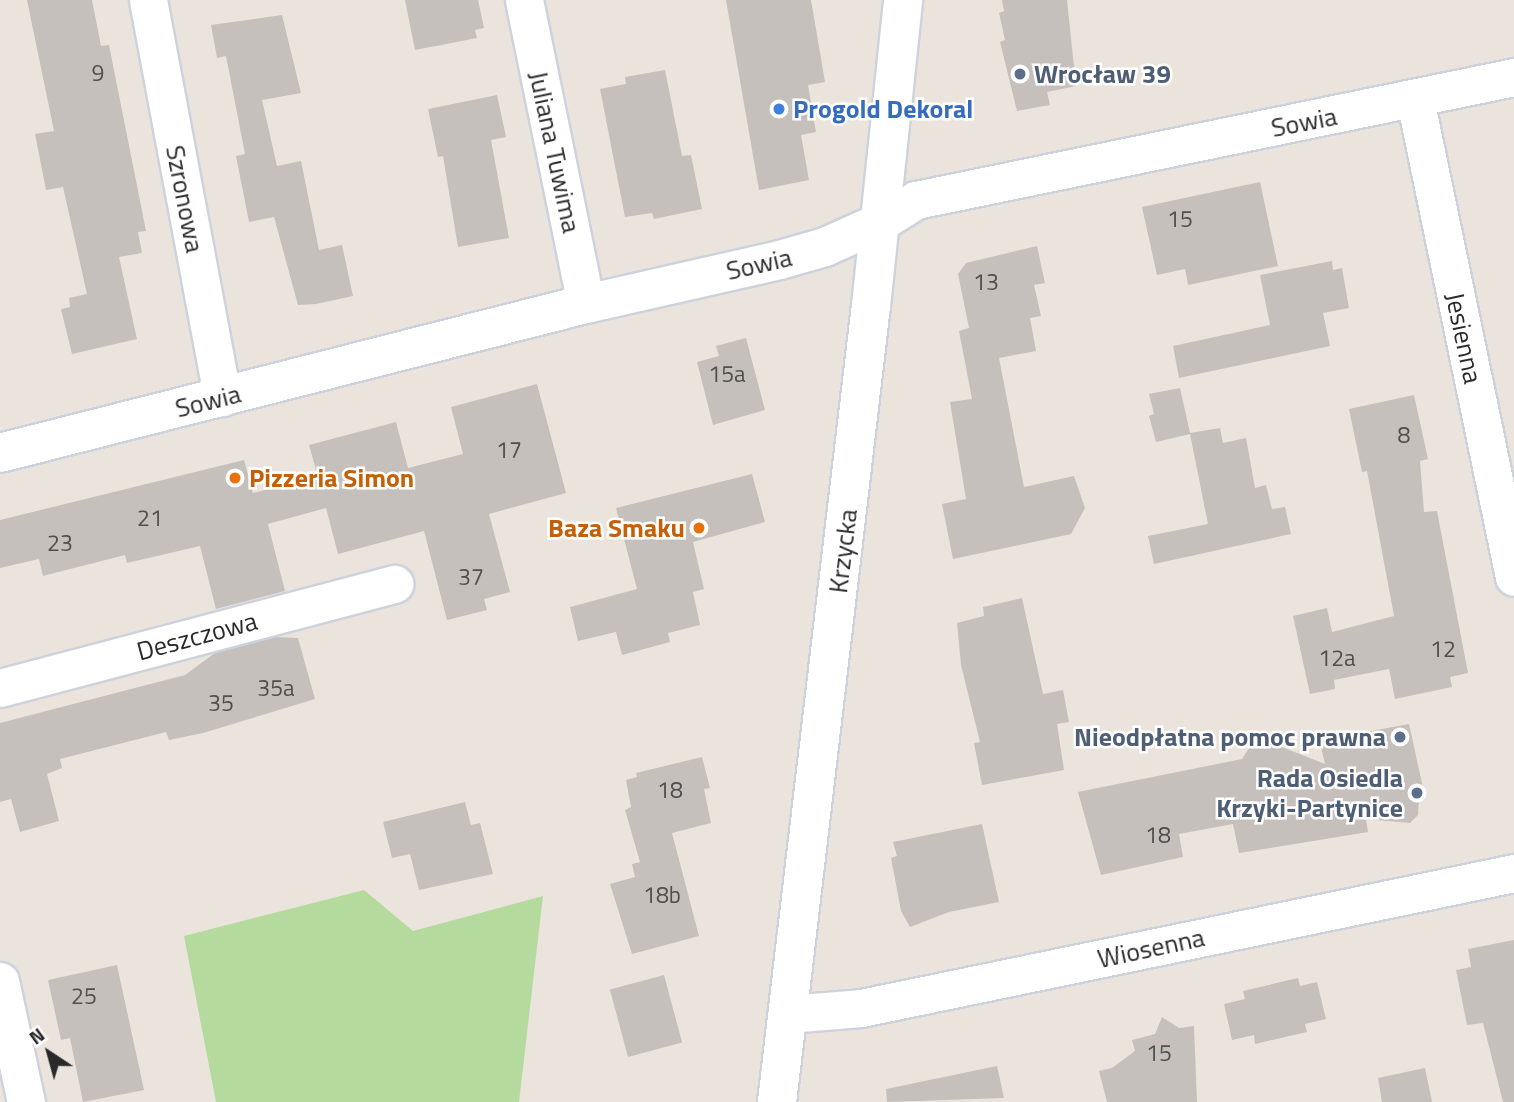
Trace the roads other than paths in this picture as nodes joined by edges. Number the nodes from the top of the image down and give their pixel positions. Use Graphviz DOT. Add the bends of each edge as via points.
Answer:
graph roads {
  1 [pos="148,0"];
  2 [pos="524,0"];
  3 [pos="903,0"];
  4 [pos="1514,77"];
  5 [pos="1415,99"];
  6 [pos="879,223"];
  7 [pos="586,304"];
  8 [pos="222,397"];
  9 [pos="0,453"];
  10 [pos="1514,577"];
  11 [pos="395,584"];
  12 [pos="0,688"];
  13 [pos="1514,873"];
  14 [pos="0,981"];
  15 [pos="787,1014"];
  16 [pos="26,1102"];
  17 [pos="777,1102"];
  1 -- 8 [label="street, Szronowa"];
  2 -- 7 [label="street, Juliana Tuwima"];
  3 -- 6 [label="street, Krzycka"];
  4 -- 5 [label="street, Sowia"];
  5 -- 6 [label="street, Sowia" via="940,194 916,200"];
  5 -- 10 [label="street, Jesienna"];
  6 -- 7 [label="street, Sowia" via="806,253"];
  6 -- 15 [label="street, Krzycka"];
  7 -- 8 [label="street, Sowia"];
  8 -- 9 [label="street, Sowia"];
  11 -- 12 [label="street, Deszczowa"];
  13 -- 15 [label="street, Wiosenna" via="861,1008"];
  14 -- 16 [label="street"];
  15 -- 17 [label="street, Krzycka"];
}
